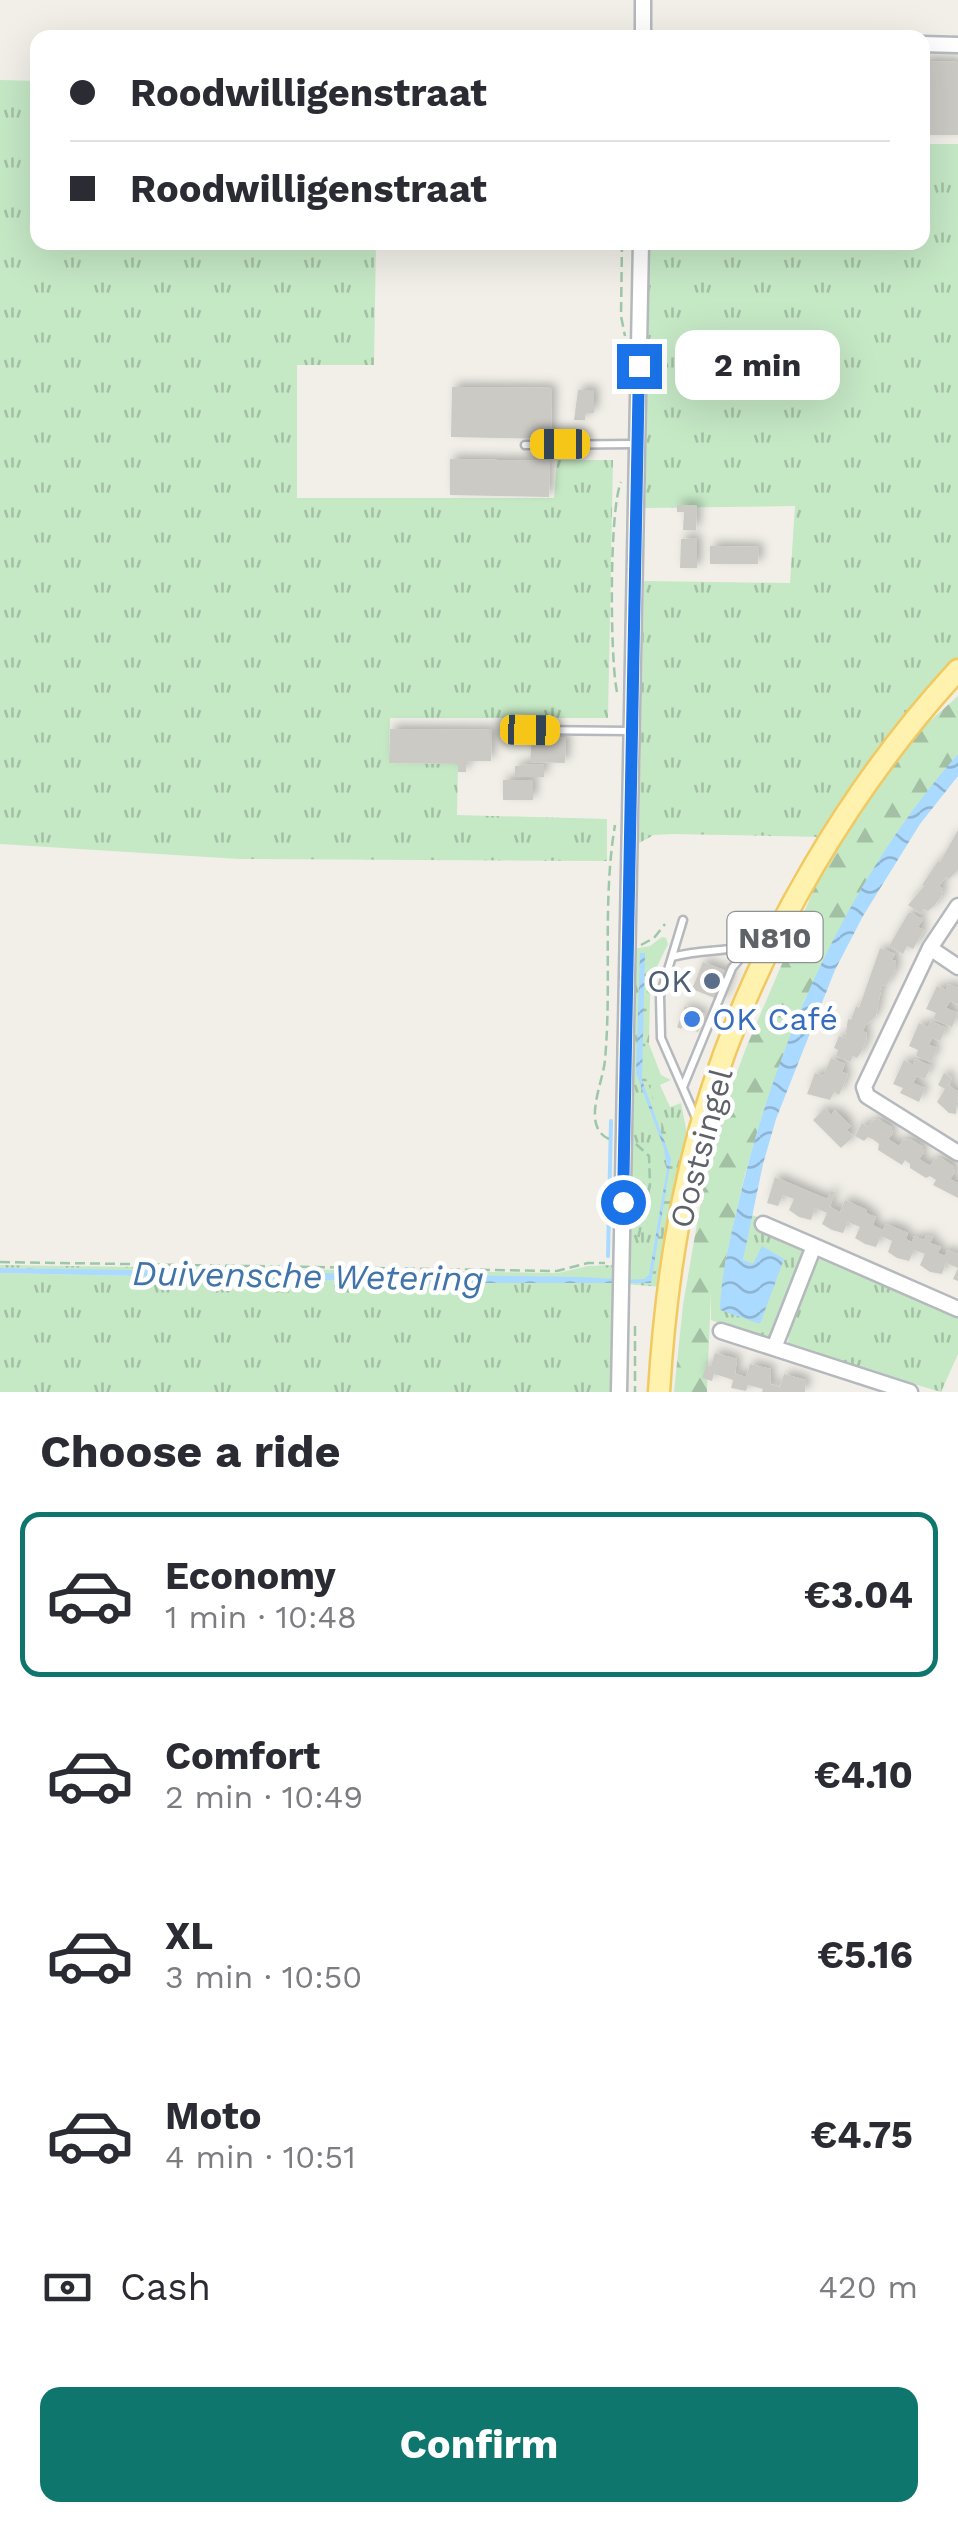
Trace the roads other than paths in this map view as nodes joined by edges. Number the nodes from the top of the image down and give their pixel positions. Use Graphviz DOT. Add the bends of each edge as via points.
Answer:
graph roads {
  1 [pos="643,0"];
  2 [pos="643,30"];
  3 [pos="930,44"];
  4 [pos="958,45"];
  5 [pos="641,250"];
  6 [pos="638,444"];
  7 [pos="526,445"];
  8 [pos="958,670"];
  9 [pos="530,730"];
  10 [pos="632,732"];
  11 [pos="958,906"];
  12 [pos="683,920"];
  13 [pos="775,936"];
  14 [pos="930,948"];
  15 [pos="748,949"];
  16 [pos="672,957"];
  17 [pos="958,966"];
  18 [pos="682,1090"];
  19 [pos="702,1130"];
  20 [pos="958,1153"];
  21 [pos="763,1224"];
  22 [pos="814,1246"];
  23 [pos="958,1309"];
  24 [pos="721,1331"];
  25 [pos="774,1348"];
  26 [pos="619,1392"];
  27 [pos="659,1392"];
  28 [pos="910,1392"];
  1 -- 2 [label="street"];
  3 -- 4 [label="street"];
  5 -- 6 [label="street"];
  6 -- 7 [label="lane"];
  6 -- 10 [label="street"];
  8 -- 13 [label="main road, Oostsingel / N810" via="865,789"];
  9 -- 10 [label="lane"];
  10 -- 26 [label="street"];
  11 -- 14 [label="street"];
  12 -- 16 [label="lane"];
  13 -- 15 [label="lane"];
  13 -- 19 [label="main road, Oostsingel / N810" via="713,1086"];
  14 -- 17 [label="street"];
  14 -- 20 [label="street" via="864,1087 867,1096"];
  15 -- 16 [label="lane"];
  15 -- 18 [label="lane" via="732,968"];
  16 -- 18 [label="lane" via="660,996 662,1038"];
  18 -- 19 [label="lane"];
  19 -- 27 [label="main road, Oostsingel / N810" via="676,1245"];
  21 -- 22 [label="street"];
  22 -- 23 [label="street"];
  22 -- 25 [label="street"];
  24 -- 25 [label="street"];
  25 -- 28 [label="street"];
}
